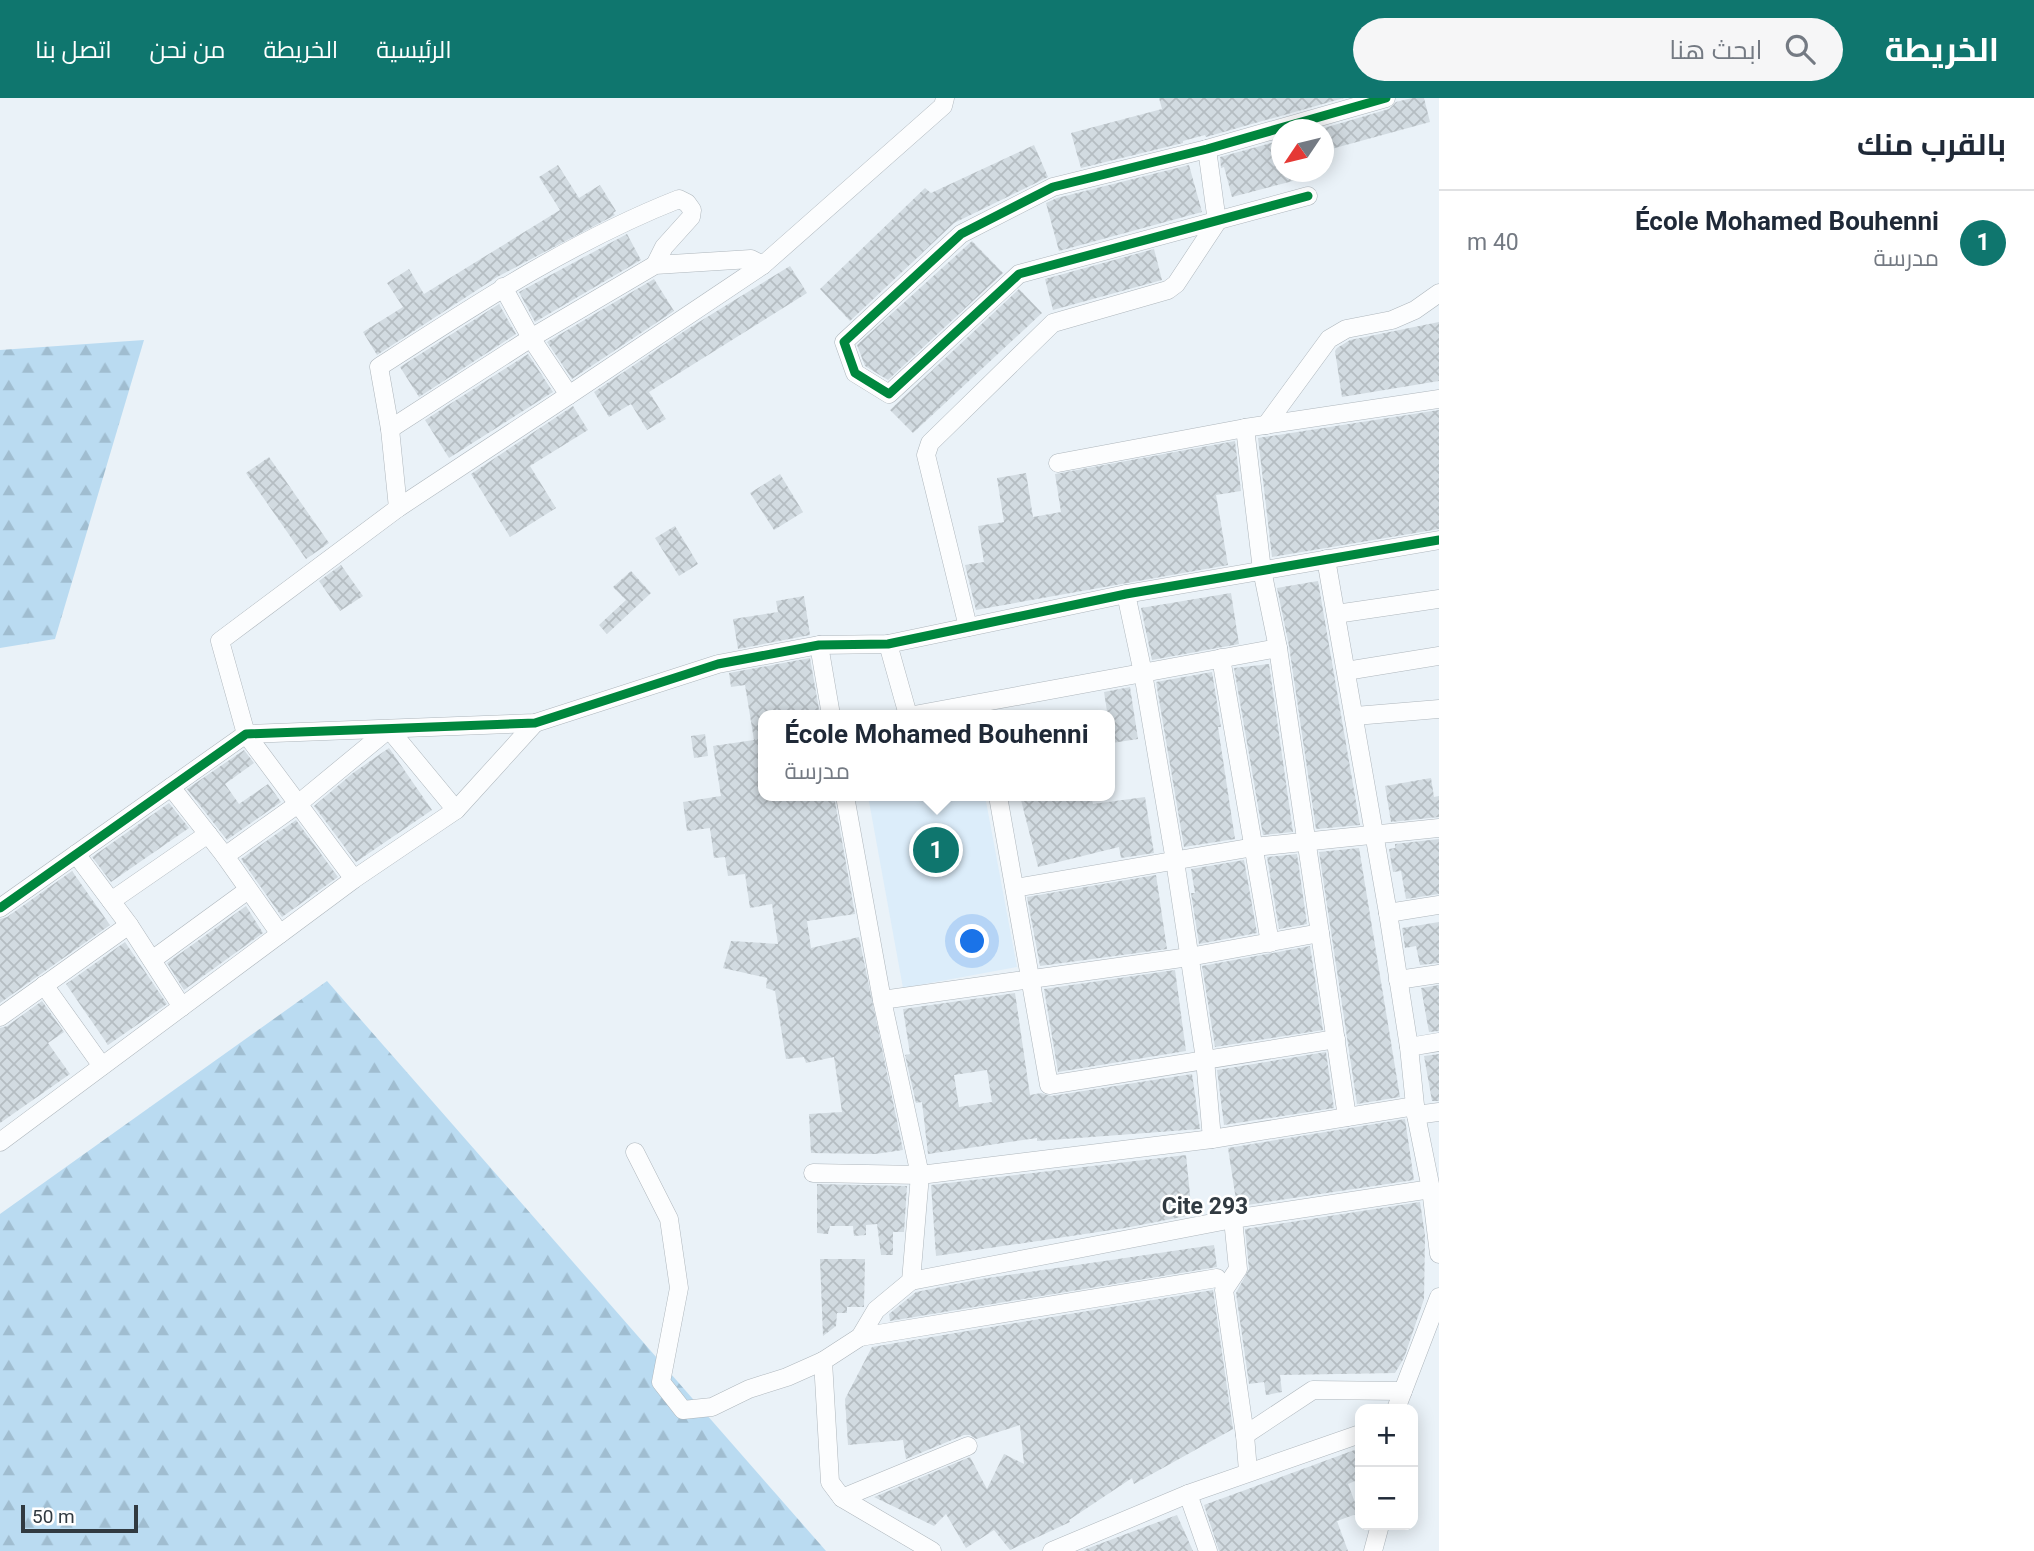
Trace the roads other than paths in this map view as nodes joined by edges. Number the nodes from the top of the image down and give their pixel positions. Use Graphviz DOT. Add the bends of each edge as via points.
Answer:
graph roads {
  1 [pos="1386,98"];
  2 [pos="949,101"];
  3 [pos="1207,149"];
  4 [pos="1308,196"];
  5 [pos="1217,222"];
  6 [pos="655,265"];
  7 [pos="763,265"];
  8 [pos="503,287"];
  9 [pos="1439,293"];
  10 [pos="531,338"];
  11 [pos="569,394"];
  12 [pos="1439,399"];
  13 [pos="1266,425"];
  14 [pos="1245,428"];
  15 [pos="390,429"];
  16 [pos="1058,463"];
  17 [pos="398,508"];
  18 [pos="1439,540"];
  19 [pos="1326,559"];
  20 [pos="1262,570"];
  21 [pos="1126,594"];
  22 [pos="1439,599"];
  23 [pos="1336,614"];
  24 [pos="968,627"];
  25 [pos="888,644"];
  26 [pos="819,645"];
  27 [pos="1278,648"];
  28 [pos="1439,656"];
  29 [pos="1221,659"];
  30 [pos="1346,671"];
  31 [pos="1143,673"];
  32 [pos="982,709"];
  33 [pos="1439,709"];
  34 [pos="830,710"];
  35 [pos="907,710"];
  36 [pos="1355,716"];
  37 [pos="535,723"];
  38 [pos="389,729"];
  39 [pos="246,734"];
  40 [pos="171,787"];
  41 [pos="846,801"];
  42 [pos="999,801"];
  43 [pos="298,804"];
  44 [pos="456,810"];
  45 [pos="1439,828"];
  46 [pos="208,834"];
  47 [pos="1374,835"];
  48 [pos="1307,841"];
  49 [pos="1254,847"];
  50 [pos="76,854"];
  51 [pos="225,856"];
  52 [pos="1175,861"];
  53 [pos="354,879"];
  54 [pos="1015,887"];
  55 [pos="248,890"];
  56 [pos="111,901"];
  57 [pos="1439,905"];
  58 [pos="0,908"];
  59 [pos="1388,913"];
  60 [pos="129,925"];
  61 [pos="1320,933"];
  62 [pos="279,934"];
  63 [pos="1270,943"];
  64 [pos="1189,957"];
  65 [pos="152,960"];
  66 [pos="1439,974"];
  67 [pos="1030,978"];
  68 [pos="1398,980"];
  69 [pos="44,985"];
  70 [pos="882,1000"];
  71 [pos="182,1007"];
  72 [pos="0,1017"];
  73 [pos="1336,1038"];
  74 [pos="1439,1042"];
  75 [pos="1409,1047"];
  76 [pos="1205,1059"];
  77 [pos="102,1066"];
  78 [pos="1416,1111"];
  79 [pos="1439,1112"];
  80 [pos="1348,1117"];
  81 [pos="1212,1139"];
  82 [pos="0,1142"];
  83 [pos="635,1152"];
  84 [pos="813,1173"];
  85 [pos="920,1175"];
  86 [pos="1431,1189"];
  87 [pos="1233,1219"];
  88 [pos="1439,1254"];
  89 [pos="1217,1278"];
  90 [pos="911,1281"];
  91 [pos="1439,1297"];
  92 [pos="860,1337"];
  93 [pos="823,1361"];
  94 [pos="1403,1391"];
  95 [pos="1398,1404"];
  96 [pos="1245,1435"];
  97 [pos="1355,1436"];
  98 [pos="968,1446"];
  99 [pos="1248,1471"];
  100 [pos="1188,1494"];
  101 [pos="842,1498"];
  102 [pos="1379,1530"];
  103 [pos="1057,1550"];
  104 [pos="932,1551"];
  105 [pos="1208,1551"];
  106 [pos="1373,1551"];
  1 -- 3 [label="street"];
  2 -- 7 [label="street"];
  3 -- 5 [label="street"];
  3 -- 5 [label="street" via="1053,187 961,234 844,341 855,373 889,394 1019,274"];
  4 -- 5 [label="street"];
  5 -- 24 [label="street" via="1176,284 1054,323 930,443 926,455"];
  6 -- 7 [label="street" via="751,259"];
  6 -- 8 [label="street" via="664,247 691,217 692,210 679,199 639,215"];
  6 -- 10 [label="street"];
  7 -- 11 [label="street"];
  8 -- 10 [label="street"];
  8 -- 15 [label="street" via="379,367"];
  9 -- 13 [label="street" via="1392,320 1346,330 1329,339"];
  10 -- 11 [label="street"];
  10 -- 15 [label="street"];
  11 -- 17 [label="street"];
  12 -- 13 [label="street"];
  13 -- 14 [label="street"];
  14 -- 16 [label="street"];
  14 -- 20 [label="street"];
  15 -- 17 [label="street"];
  17 -- 39 [label="street" via="220,641"];
  18 -- 19 [label="street"];
  19 -- 20 [label="street"];
  19 -- 23 [label="street"];
  20 -- 21 [label="street"];
  20 -- 27 [label="street"];
  21 -- 24 [label="street"];
  21 -- 31 [label="street"];
  22 -- 23 [label="street"];
  23 -- 30 [label="street"];
  24 -- 25 [label="street"];
  25 -- 26 [label="street"];
  25 -- 35 [label="street"];
  26 -- 34 [label="street"];
  26 -- 37 [label="street" via="718,664"];
  27 -- 29 [label="street"];
  27 -- 48 [label="street"];
  28 -- 30 [label="street"];
  29 -- 31 [label="street"];
  29 -- 49 [label="street"];
  30 -- 36 [label="street"];
  31 -- 32 [label="street"];
  31 -- 52 [label="street"];
  33 -- 36 [label="street"];
  36 -- 47 [label="street"];
  37 -- 38 [label="street"];
  37 -- 44 [label="street"];
  38 -- 39 [label="street"];
  38 -- 43 [label="street"];
  38 -- 44 [label="street"];
  39 -- 40 [label="street"];
  39 -- 43 [label="street"];
  40 -- 46 [label="street"];
  40 -- 50 [label="street"];
  41 -- 70 [label="street"];
  42 -- 54 [label="street"];
  43 -- 51 [label="street"];
  43 -- 53 [label="street"];
  44 -- 53 [label="street"];
  45 -- 47 [label="street"];
  46 -- 51 [label="street"];
  46 -- 56 [label="street"];
  47 -- 48 [label="street"];
  47 -- 59 [label="street"];
  48 -- 49 [label="street"];
  48 -- 61 [label="street"];
  49 -- 52 [label="street"];
  49 -- 63 [label="street"];
  50 -- 56 [label="street"];
  50 -- 58 [label="street"];
  51 -- 55 [label="street"];
  52 -- 54 [label="street"];
  52 -- 64 [label="street"];
  53 -- 62 [label="street"];
  54 -- 67 [label="street"];
  55 -- 62 [label="street"];
  55 -- 65 [label="street"];
  56 -- 60 [label="street"];
  57 -- 59 [label="street"];
  59 -- 68 [label="street"];
  60 -- 65 [label="street"];
  60 -- 69 [label="street"];
  61 -- 63 [label="street"];
  61 -- 73 [label="street"];
  62 -- 71 [label="street"];
  63 -- 64 [label="street"];
  64 -- 67 [label="street"];
  64 -- 76 [label="street"];
  65 -- 71 [label="street"];
  66 -- 68 [label="street"];
  67 -- 70 [label="street"];
  67 -- 76 [label="street" via="1049,1085"];
  68 -- 75 [label="street"];
  69 -- 72 [label="street"];
  69 -- 77 [label="street"];
  70 -- 85 [label="street"];
  71 -- 77 [label="street"];
  73 -- 76 [label="street"];
  73 -- 80 [label="street"];
  74 -- 75 [label="street"];
  75 -- 78 [label="street"];
  76 -- 81 [label="street"];
  77 -- 82 [label="street"];
  78 -- 79 [label="street"];
  78 -- 80 [label="street"];
  78 -- 86 [label="street"];
  80 -- 81 [label="street"];
  81 -- 85 [label="street"];
  83 -- 93 [label="street" via="669,1219 679,1288 661,1382 683,1410 712,1407"];
  84 -- 85 [label="street"];
  85 -- 90 [label="street"];
  86 -- 87 [label="street"];
  86 -- 88 [label="street"];
  87 -- 90 [label="street"];
  87 -- 96 [label="street" via="1238,1269 1224,1290"];
  89 -- 92 [label="street"];
  90 -- 92 [label="street" via="876,1310"];
  91 -- 94 [label="street"];
  92 -- 93 [label="street"];
  93 -- 101 [label="street" via="830,1482"];
  94 -- 95 [label="street"];
  94 -- 96 [label="street" via="1312,1390"];
  96 -- 99 [label="street"];
  97 -- 99 [label="street"];
  98 -- 101 [label="street"];
  99 -- 100 [label="street"];
  100 -- 103 [label="street"];
  100 -- 105 [label="street"];
  101 -- 104 [label="street"];
  102 -- 106 [label="street"];
}
